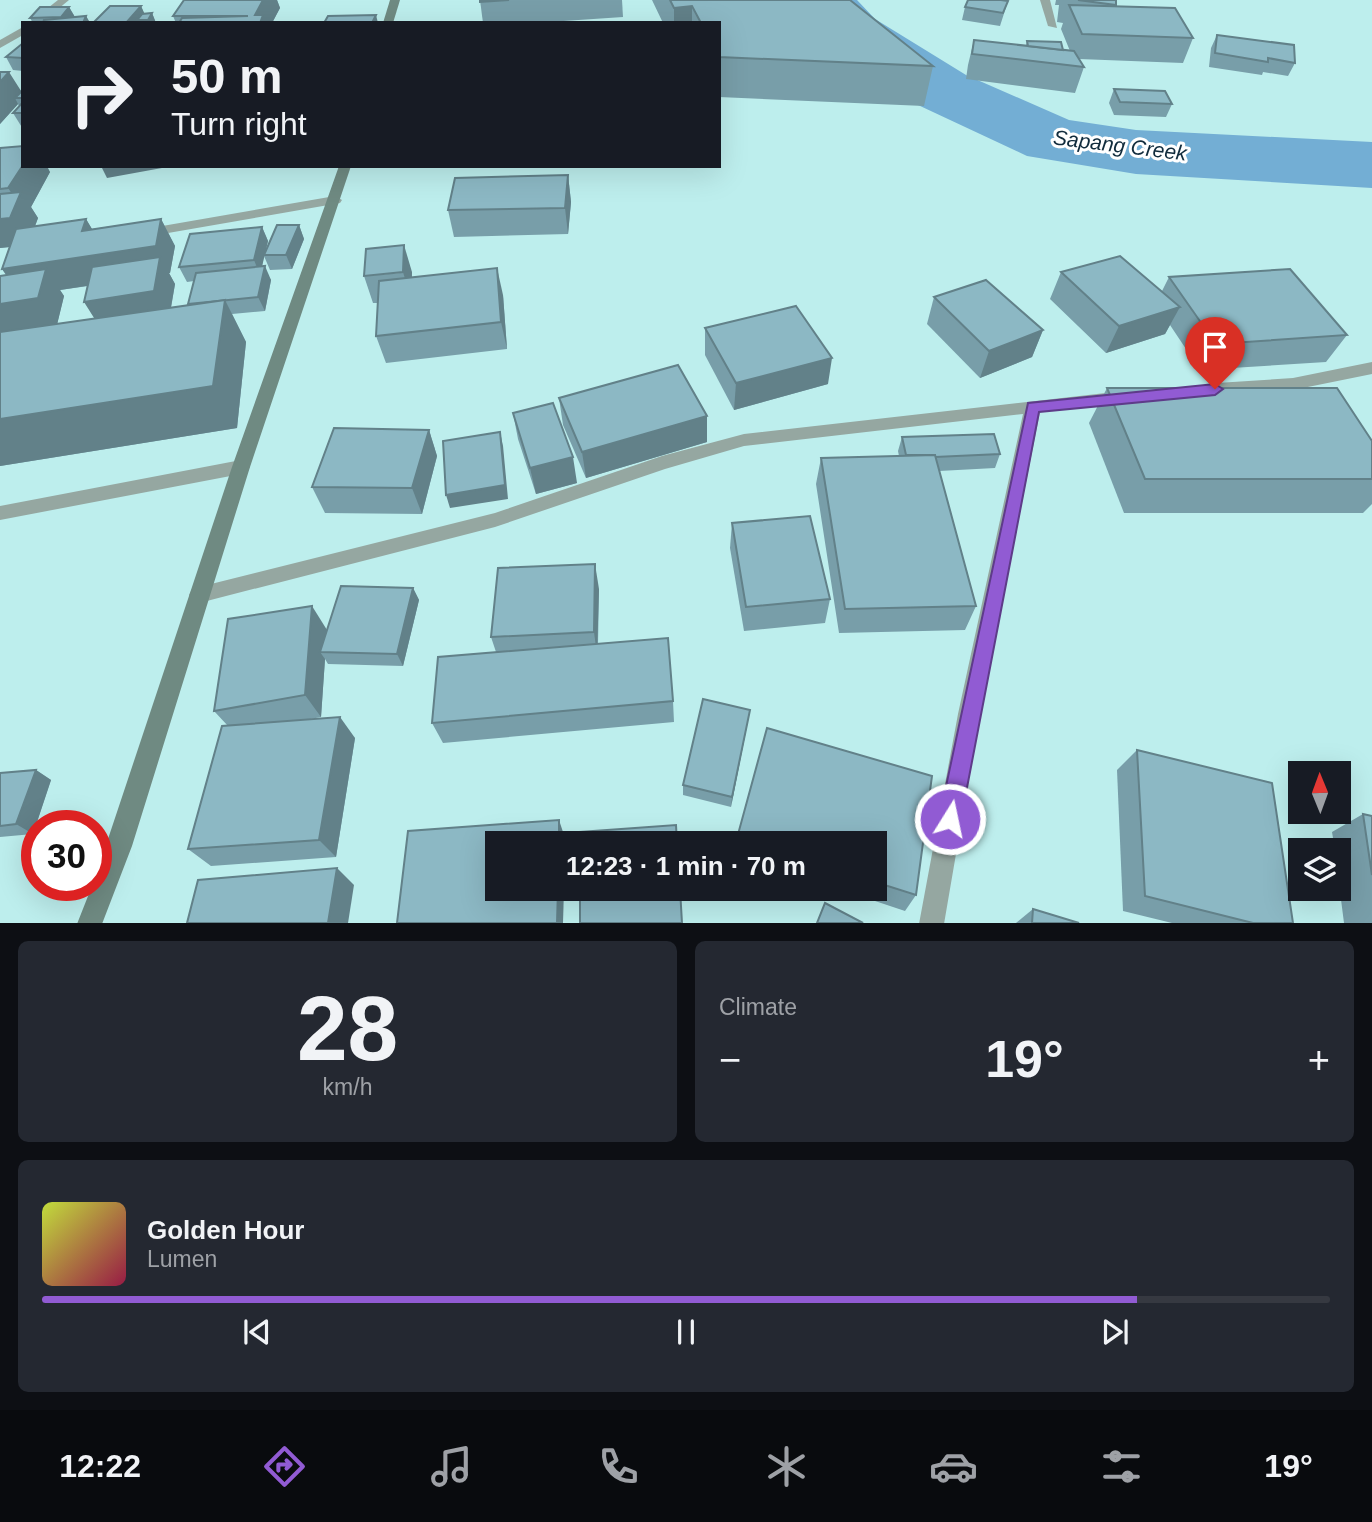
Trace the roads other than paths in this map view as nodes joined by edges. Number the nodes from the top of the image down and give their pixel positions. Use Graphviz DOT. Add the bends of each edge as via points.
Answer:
graph roads {
  1 [pos="64,0"];
  2 [pos="395,0"];
  3 [pos="1045,0"];
  4 [pos="37,21"];
  5 [pos="389,21"];
  6 [pos="1053,26"];
  7 [pos="21,31"];
  8 [pos="0,45"];
  9 [pos="344,168"];
  10 [pos="335,200"];
  11 [pos="134,235"];
  12 [pos="1372,368"];
  13 [pos="1202,390"];
  14 [pos="1138,396"];
  15 [pos="1033,407"];
  16 [pos="241,467"];
  17 [pos="0,513"];
  18 [pos="199,595"];
  19 [pos="89,923"];
  20 [pos="931,923"];
  1 -- 4 [label="street"];
  2 -- 5 [label="street"];
  3 -- 6 [label="street"];
  7 -- 8 [label="street"];
  9 -- 10 [label="street"];
  10 -- 11 [label="street"];
  10 -- 16 [label="street"];
  12 -- 13 [label="street" via="1293,384"];
  14 -- 15 [label="street"];
  15 -- 18 [label="street" via="744,440 495,520"];
  15 -- 20 [label="street"];
  16 -- 17 [label="street"];
  16 -- 18 [label="street"];
  18 -- 19 [label="street" via="120,846"];
}
